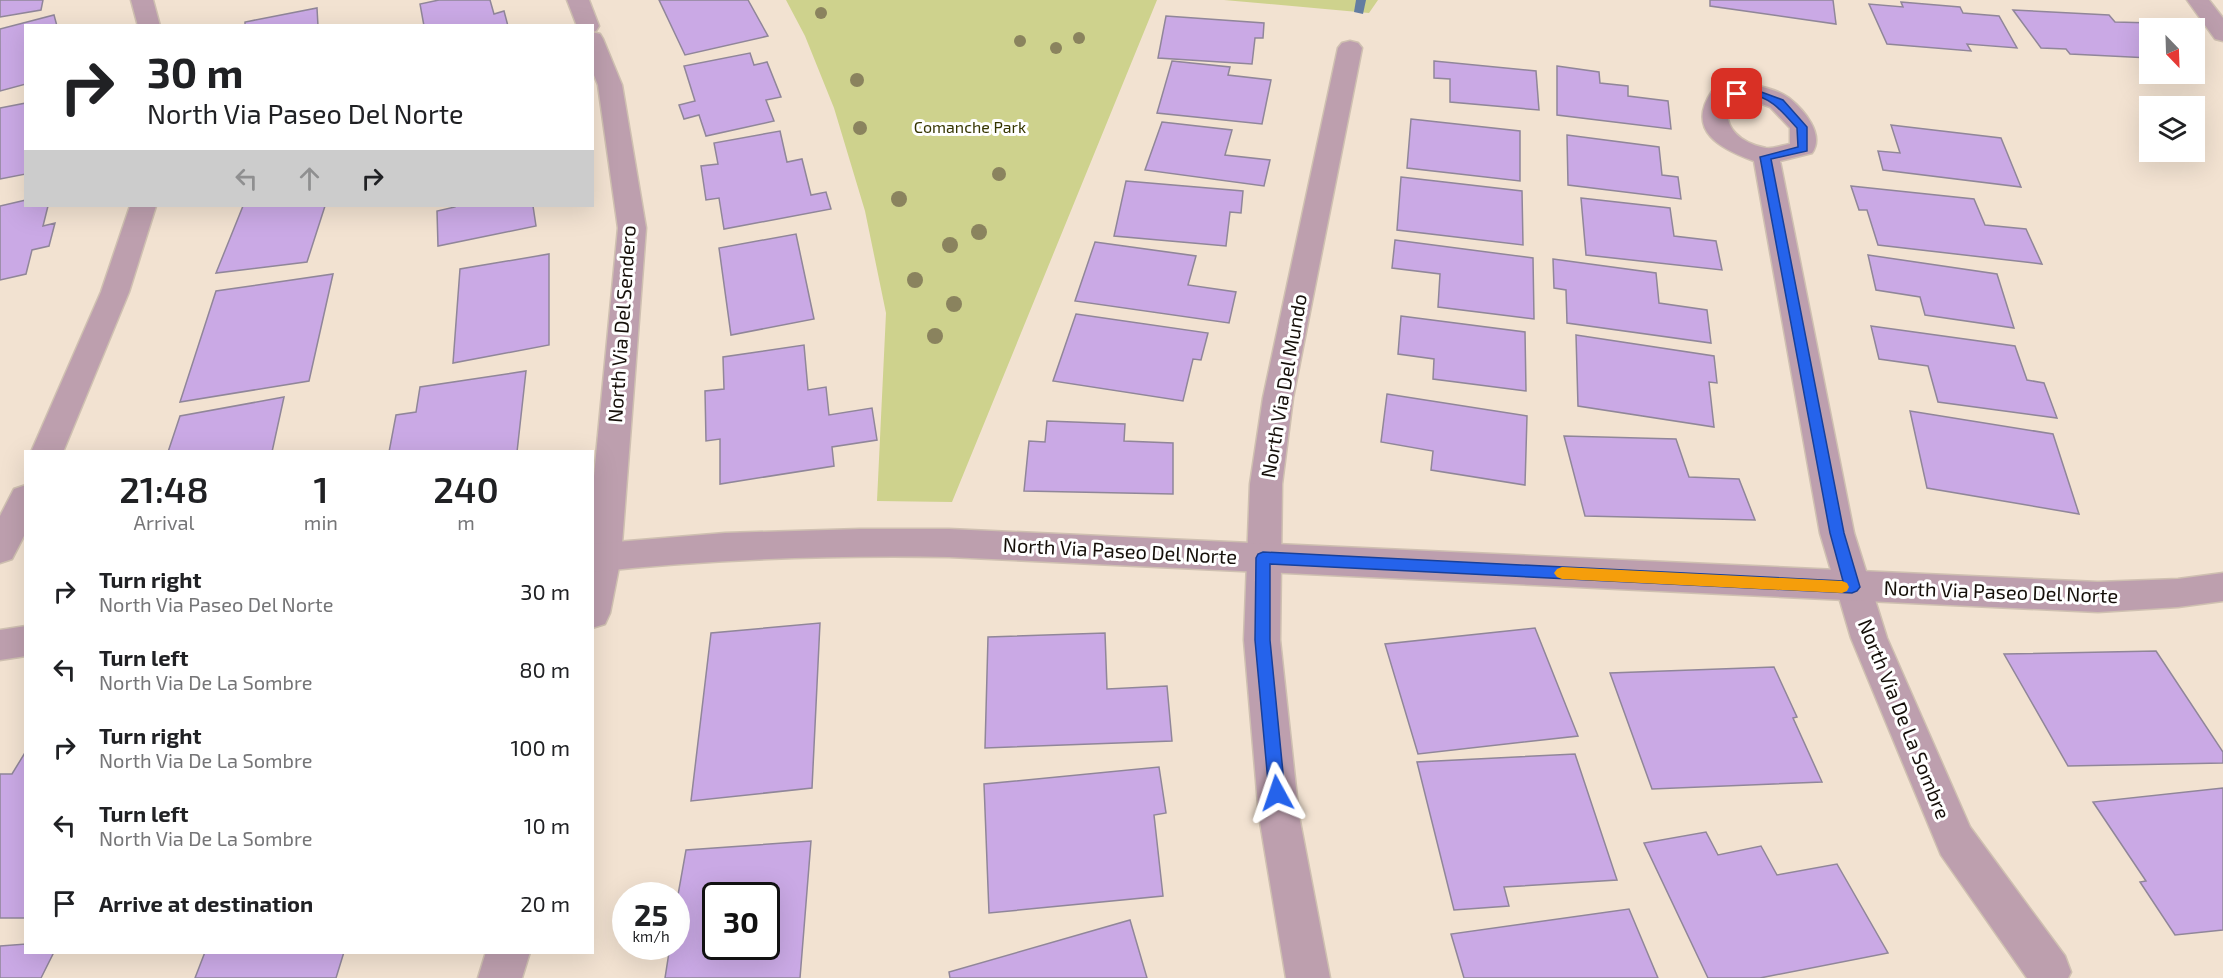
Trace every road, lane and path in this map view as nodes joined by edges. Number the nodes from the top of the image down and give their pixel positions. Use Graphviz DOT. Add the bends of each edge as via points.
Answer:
graph roads {
  1 [pos="142,0"];
  2 [pos="578,0"];
  3 [pos="2198,0"];
  4 [pos="148,24"];
  5 [pos="587,24"];
  6 [pos="2223,34"];
  7 [pos="594,44"];
  8 [pos="1350,48"];
  9 [pos="1766,157"];
  10 [pos="143,207"];
  11 [pos="48,450"];
  12 [pos="24,502"];
  13 [pos="0,549"];
  14 [pos="598,557"];
  15 [pos="1263,558"];
  16 [pos="1852,587"];
  17 [pos="2223,587"];
  18 [pos="594,594"];
  19 [pos="24,641"];
  20 [pos="0,645"];
  21 [pos="507,954"];
  22 [pos="2049,972"];
  23 [pos="500,978"];
  24 [pos="1308,978"];
  1 -- 4 [label="street"];
  2 -- 5 [label="street"];
  3 -- 6 [label="street"];
  7 -- 14 [label="street, North Via Del Sendero" via="610,85 632,228"];
  8 -- 15 [label="street, North Via Del Mundo" via="1278,398 1266,484"];
  9 -- 16 [label="street, North Via De La Sombre" via="1837,533"];
  10 -- 11 [label="street" via="115,292"];
  12 -- 13 [label="street"];
  14 -- 15 [label="street, North Via Paseo Del Norte" via="818,544 943,543"];
  14 -- 18 [label="street, North Via Del Sendero"];
  15 -- 16 [label="street, North Via Paseo Del Norte"];
  15 -- 24 [label="street, North Via Del Mundo" via="1262,640 1279,816"];
  16 -- 17 [label="street, North Via Paseo Del Norte" via="2098,597"];
  16 -- 22 [label="street, North Via De La Sombre" via="1869,638 1955,841"];
  19 -- 20 [label="street"];
  21 -- 23 [label="street"];
}
